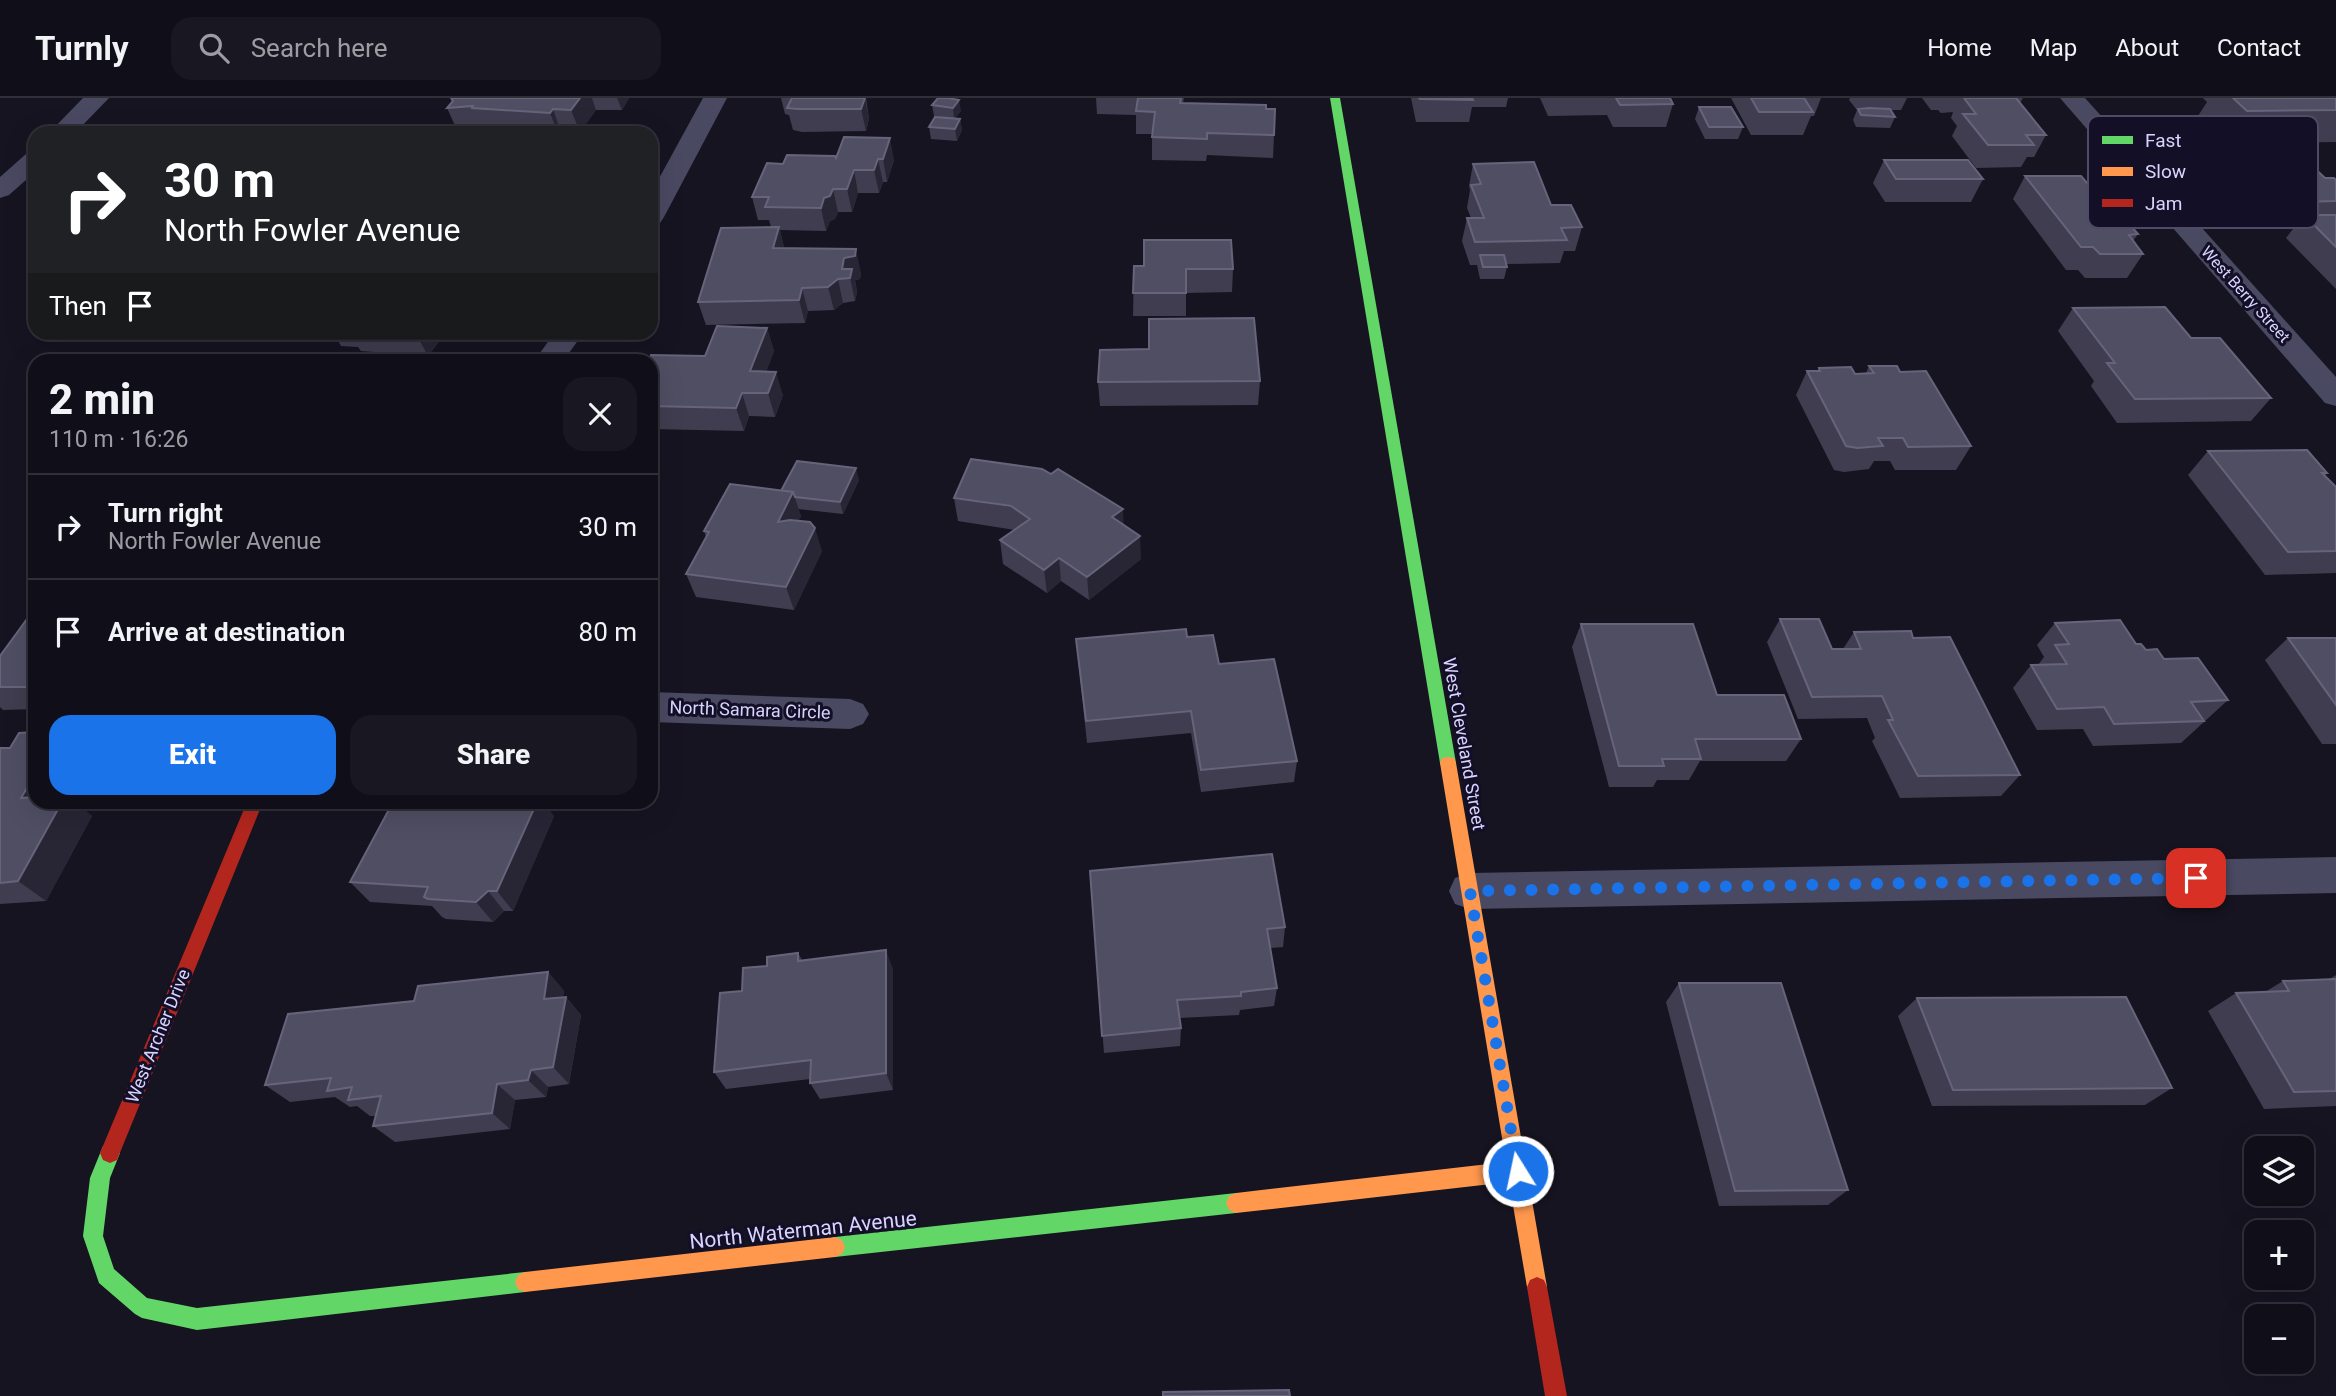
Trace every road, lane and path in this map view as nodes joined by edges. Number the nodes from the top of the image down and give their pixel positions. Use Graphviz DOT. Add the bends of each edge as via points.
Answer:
graph roads {
  1 [pos="97,98"];
  2 [pos="715,98"];
  3 [pos="1335,98"];
  4 [pos="2072,98"];
  5 [pos="2088,116"];
  6 [pos="68,126"];
  7 [pos="28,165"];
  8 [pos="0,190"];
  9 [pos="658,204"];
  10 [pos="2187,228"];
  11 [pos="2336,396"];
  12 [pos="658,707"];
  13 [pos="850,714"];
  14 [pos="252,809"];
  15 [pos="2336,875"];
  16 [pos="1470,891"];
  17 [pos="1518,1171"];
  18 [pos="106,1276"];
  19 [pos="1556,1396"];
  1 -- 6 [label="street"];
  2 -- 9 [label="street"];
  3 -- 16 [label="street, West Cleveland Street"];
  4 -- 5 [label="street, West Berry Street"];
  7 -- 8 [label="street"];
  10 -- 11 [label="street, West Berry Street"];
  12 -- 13 [label="street, North Samara Circle"];
  14 -- 18 [label="street, West Archer Drive" via="100,1178 93,1236"];
  15 -- 16 [label="street"];
  16 -- 17 [label="street, West Cleveland Street"];
  17 -- 18 [label="street, North Waterman Avenue" via="197,1319 142,1307"];
  17 -- 19 [label="street, West Cleveland Street"];
}
